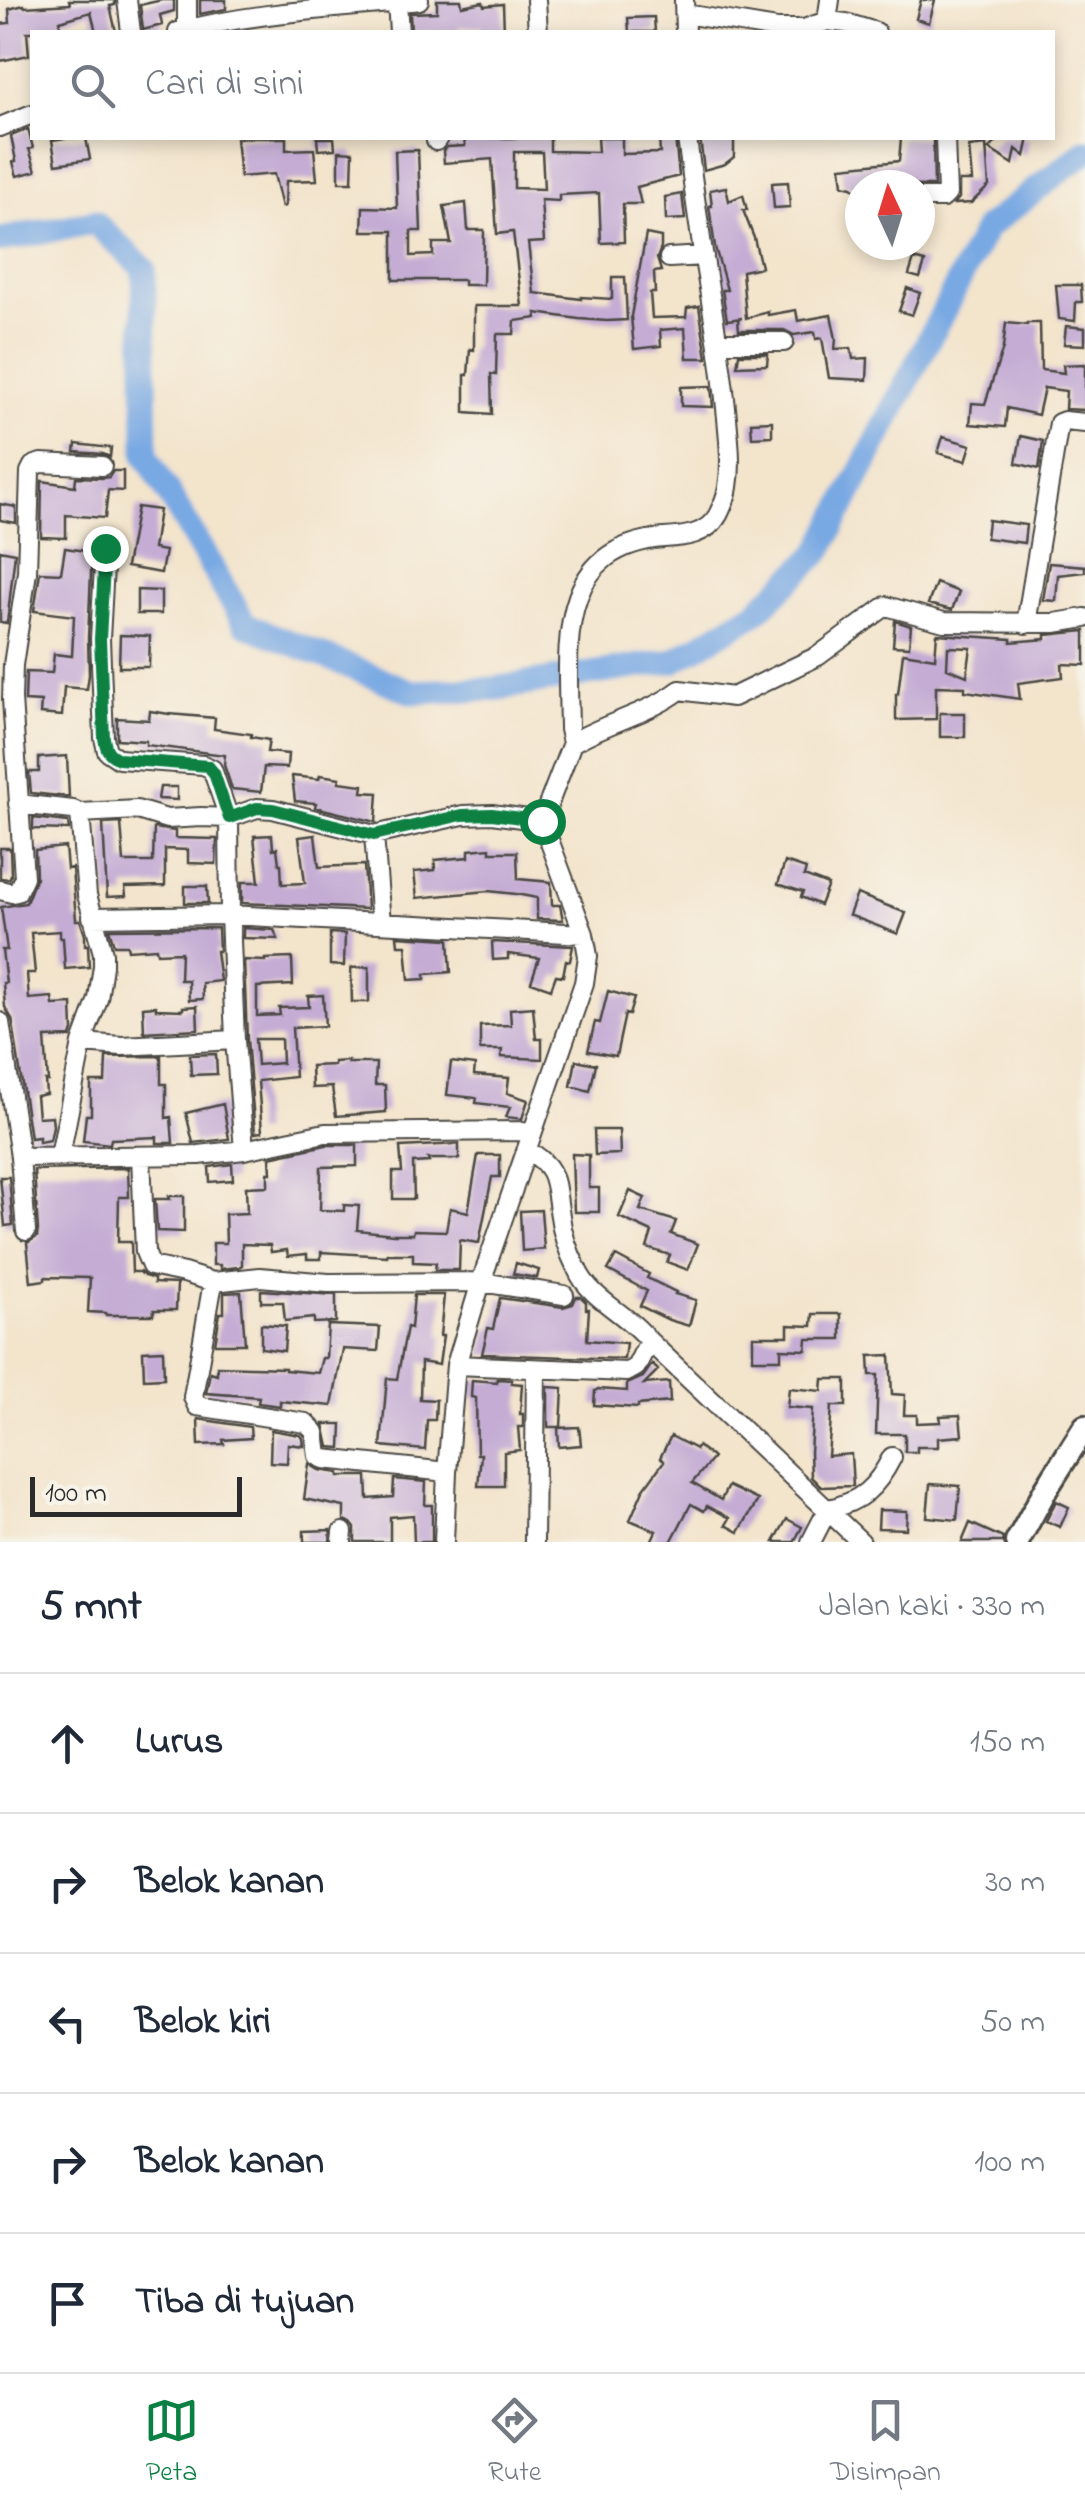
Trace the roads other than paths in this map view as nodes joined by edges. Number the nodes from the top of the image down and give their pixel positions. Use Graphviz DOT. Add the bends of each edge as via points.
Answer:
graph roads {
  1 [pos="128,0"];
  2 [pos="187,0"];
  3 [pos="419,0"];
  4 [pos="536,0"];
  5 [pos="830,0"];
  6 [pos="398,2"];
  7 [pos="313,4"];
  8 [pos="685,16"];
  9 [pos="827,21"];
  10 [pos="130,30"];
  11 [pos="193,30"];
  12 [pos="399,30"];
  13 [pos="538,30"];
  14 [pos="869,30"];
  15 [pos="30,115"];
  16 [pos="0,127"];
  17 [pos="687,140"];
  18 [pos="945,140"];
  19 [pos="935,198"];
  20 [pos="704,256"];
  21 [pos="670,258"];
  22 [pos="718,342"];
  23 [pos="784,342"];
  24 [pos="1085,423"];
  25 [pos="102,466"];
  26 [pos="105,548"];
  27 [pos="1085,618"];
  28 [pos="1026,624"];
  29 [pos="570,736"];
  30 [pos="18,804"];
  31 [pos="80,813"];
  32 [pos="229,818"];
  33 [pos="542,821"];
  34 [pos="374,835"];
  35 [pos="0,890"];
  36 [pos="230,915"];
  37 [pos="92,917"];
  38 [pos="381,923"];
  39 [pos="584,934"];
  40 [pos="0,1022"];
  41 [pos="235,1040"];
  42 [pos="82,1043"];
  43 [pos="532,1130"];
  44 [pos="244,1150"];
  45 [pos="527,1150"];
  46 [pos="60,1156"];
  47 [pos="142,1156"];
  48 [pos="20,1157"];
  49 [pos="26,1231"];
  50 [pos="213,1282"];
  51 [pos="492,1283"];
  52 [pos="564,1294"];
  53 [pos="649,1341"];
  54 [pos="456,1366"];
  55 [pos="536,1368"];
  56 [pos="1085,1428"];
  57 [pos="892,1456"];
  58 [pos="447,1472"];
  59 [pos="834,1508"];
  60 [pos="444,1542"];
  61 [pos="534,1542"];
  62 [pos="810,1542"];
  63 [pos="861,1542"];
  64 [pos="1017,1542"];
  1 -- 10 [label="street"];
  2 -- 11 [label="street"];
  3 -- 6 [label="street"];
  4 -- 13 [label="street"];
  5 -- 9 [label="street"];
  6 -- 7 [label="street"];
  6 -- 12 [label="street"];
  7 -- 11 [label="street"];
  8 -- 9 [label="street" via="776,29"];
  9 -- 14 [label="street"];
  15 -- 16 [label="street"];
  17 -- 20 [label="street"];
  18 -- 19 [label="street" via="947,194"];
  20 -- 21 [label="street"];
  20 -- 22 [label="street"];
  22 -- 23 [label="street"];
  22 -- 29 [label="street" via="730,450 720,512 686,537 628,545 582,586 568,638"];
  24 -- 28 [label="street" via="1059,422"];
  25 -- 30 [label="street" via="41,463 30,472 27,572 13,664"];
  26 -- 32 [label="street" via="100,639 106,751 119,759 208,766"];
  27 -- 28 [label="street"];
  28 -- 29 [label="street" via="944,622 886,606 818,656 733,697 686,691"];
  29 -- 33 [label="street"];
  30 -- 31 [label="street"];
  30 -- 35 [label="street" via="24,877 17,892"];
  31 -- 32 [label="street"];
  31 -- 37 [label="street"];
  32 -- 34 [label="street" via="273,809"];
  32 -- 36 [label="street"];
  33 -- 34 [label="street" via="462,815"];
  33 -- 39 [label="street"];
  34 -- 38 [label="street"];
  36 -- 37 [label="street"];
  36 -- 38 [label="street"];
  36 -- 41 [label="street"];
  37 -- 42 [label="street" via="103,966"];
  38 -- 39 [label="street"];
  39 -- 43 [label="street" via="584,983"];
  40 -- 48 [label="street"];
  41 -- 42 [label="street"];
  41 -- 44 [label="street"];
  42 -- 46 [label="street"];
  43 -- 44 [label="street" via="325,1133"];
  43 -- 45 [label="street"];
  44 -- 47 [label="street"];
  45 -- 51 [label="street"];
  45 -- 53 [label="street" via="552,1171 578,1274"];
  46 -- 47 [label="street"];
  46 -- 48 [label="street"];
  47 -- 50 [label="street" via="147,1262"];
  48 -- 49 [label="street"];
  50 -- 51 [label="street" via="260,1277"];
  50 -- 58 [label="street" via="197,1406 306,1423 324,1459"];
  51 -- 52 [label="street"];
  51 -- 54 [label="street"];
  53 -- 55 [label="street" via="627,1372"];
  53 -- 59 [label="street"];
  54 -- 55 [label="street"];
  54 -- 58 [label="street"];
  55 -- 61 [label="street"];
  56 -- 64 [label="main road"];
  57 -- 59 [label="street" via="863,1497"];
  58 -- 60 [label="street"];
  59 -- 62 [label="street"];
  59 -- 63 [label="street"];
}
